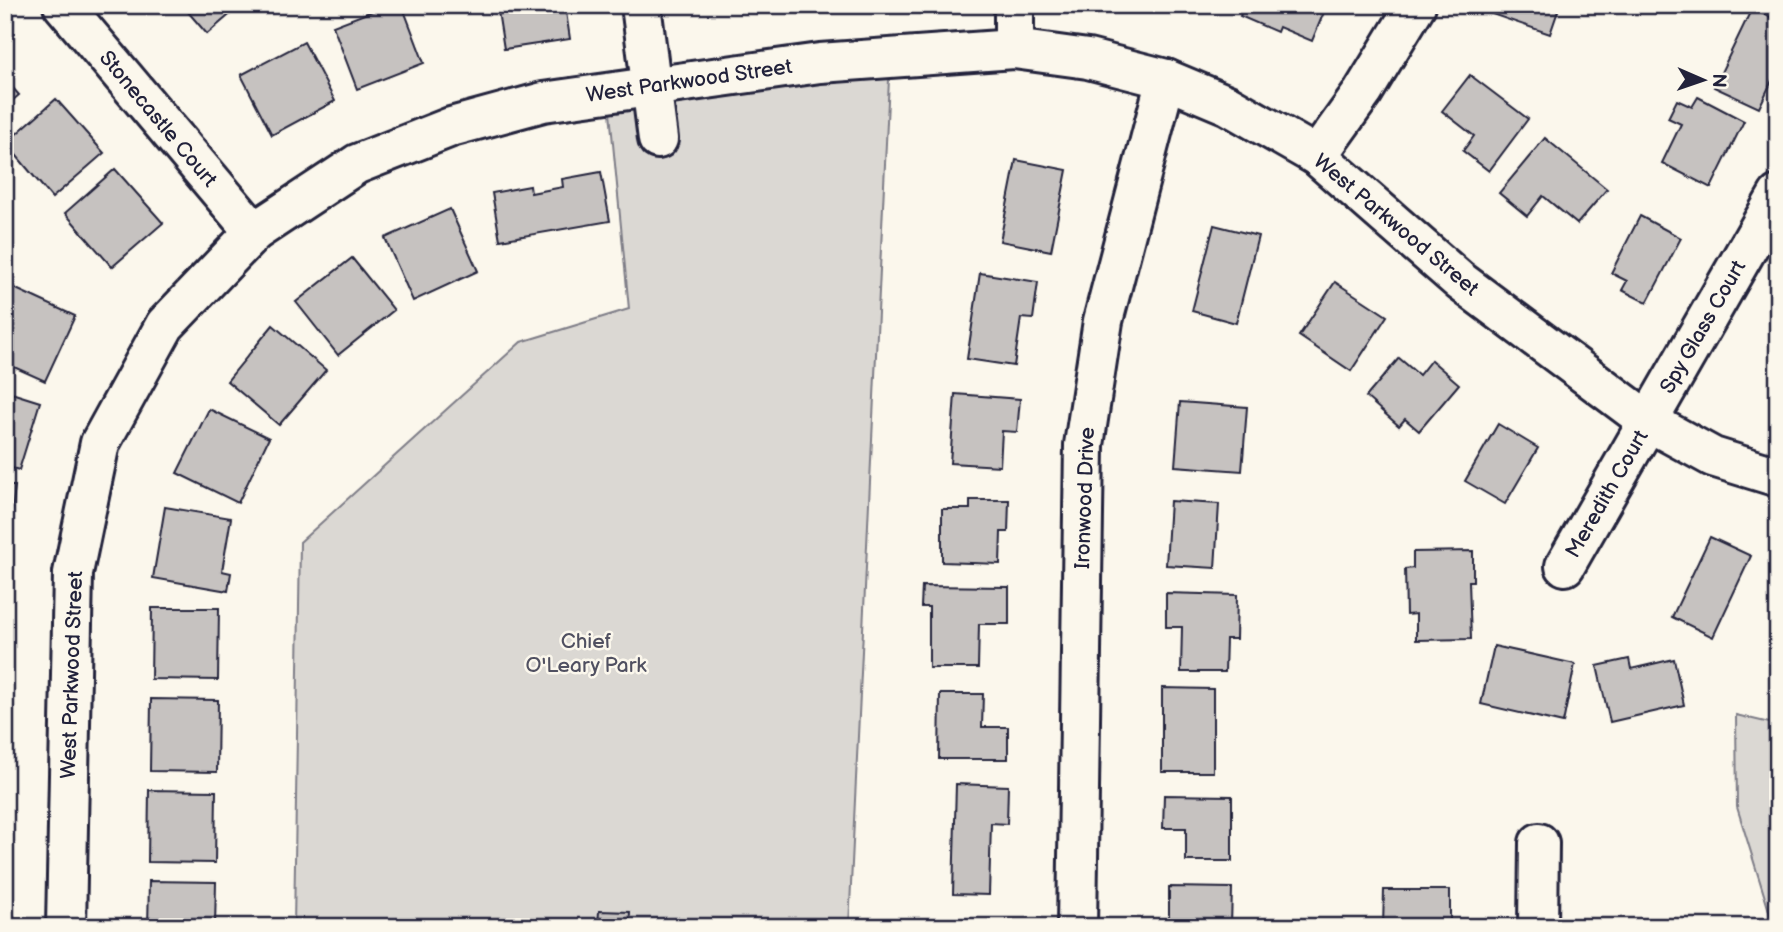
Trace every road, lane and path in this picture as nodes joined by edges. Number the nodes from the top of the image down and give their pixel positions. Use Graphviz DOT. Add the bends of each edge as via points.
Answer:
graph roads {
  1 [pos="63,5"];
  2 [pos="641,5"];
  3 [pos="1014,5"];
  4 [pos="1416,5"];
  5 [pos="1014,49"];
  6 [pos="1166,79"];
  7 [pos="649,86"];
  8 [pos="658,139"];
  9 [pos="1317,156"];
  10 [pos="1778,195"];
  11 [pos="254,232"];
  12 [pos="1648,422"];
  13 [pos="1778,477"];
  14 [pos="1565,566"];
  15 [pos="1539,843"];
  16 [pos="66,927"];
  17 [pos="1077,927"];
  18 [pos="1538,927"];
  1 -- 11 [label="street, Stonecastle Court"];
  2 -- 7 [label="street"];
  3 -- 5 [label="street"];
  4 -- 9 [label="street"];
  5 -- 6 [label="street, West Parkwood Street" via="1088,59"];
  5 -- 7 [label="street, West Parkwood Street" via="820,63"];
  6 -- 9 [label="street, West Parkwood Street" via="1228,105"];
  6 -- 17 [label="street, Ironwood Drive" via="1103,321 1084,445"];
  7 -- 8 [label="street"];
  7 -- 11 [label="street, West Parkwood Street" via="543,102 451,127 357,164"];
  9 -- 12 [label="street, West Parkwood Street" via="1460,281"];
  10 -- 12 [label="street, Spy Glass Court"];
  11 -- 16 [label="street, West Parkwood Street" via="165,324 100,443 73,573"];
  12 -- 13 [label="street, West Parkwood Street" via="1713,457"];
  12 -- 14 [label="street, Meredith Court"];
  15 -- 18 [label="street"];
}
